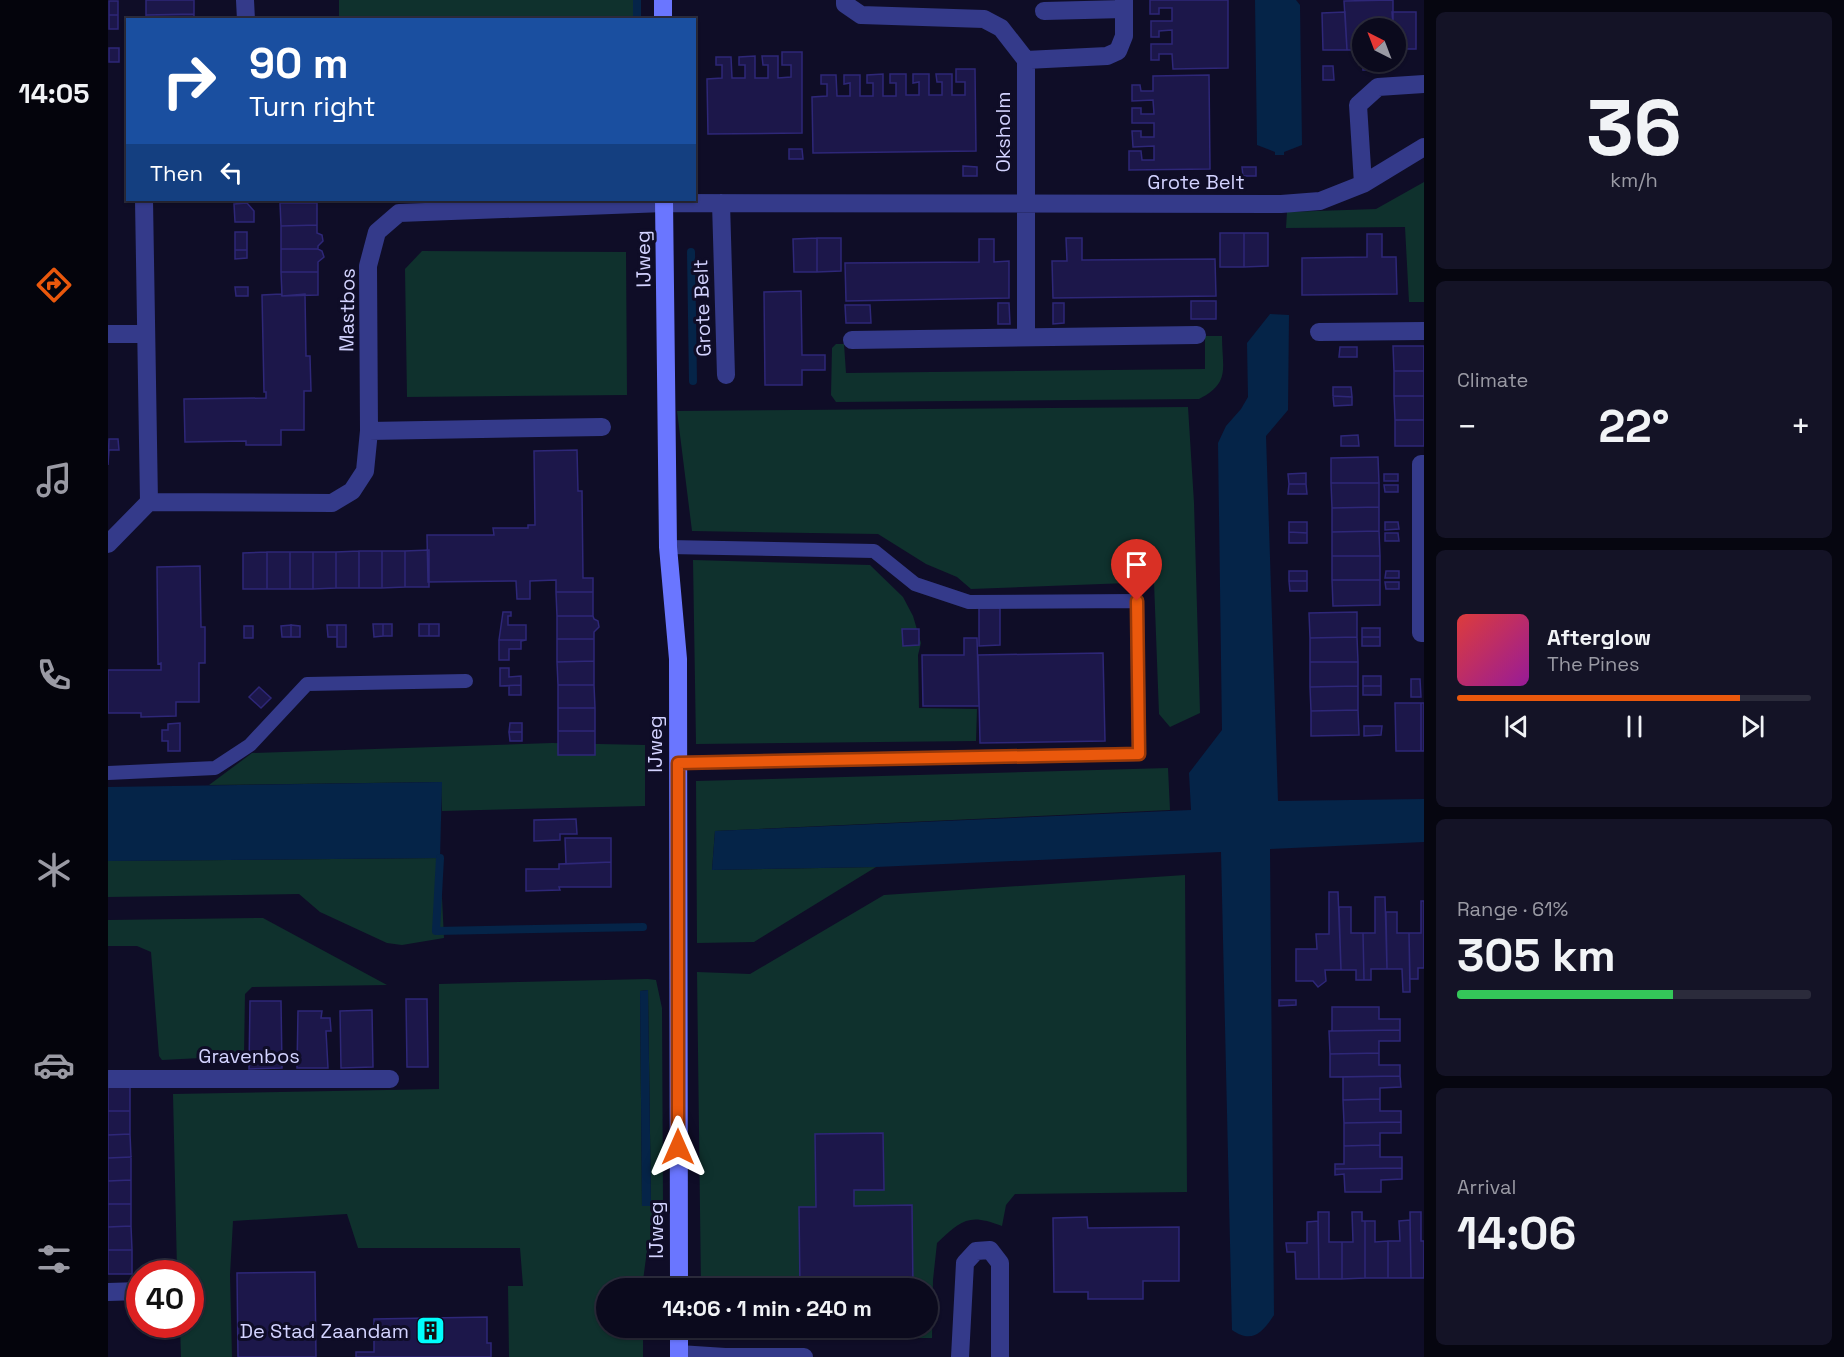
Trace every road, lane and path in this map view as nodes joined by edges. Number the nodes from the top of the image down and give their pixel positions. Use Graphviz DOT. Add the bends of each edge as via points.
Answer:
graph roads {
  1 [pos="246,0"];
  2 [pos="663,0"];
  3 [pos="845,0"];
  4 [pos="1124,4"];
  5 [pos="1044,10"];
  6 [pos="246,18"];
  7 [pos="663,18"];
  8 [pos="1026,60"];
  9 [pos="1424,84"];
  10 [pos="1424,147"];
  11 [pos="1363,184"];
  12 [pos="144,201"];
  13 [pos="664,201"];
  14 [pos="721,203"];
  15 [pos="1025,205"];
  16 [pos="1424,331"];
  17 [pos="1319,332"];
  18 [pos="108,334"];
  19 [pos="145,334"];
  20 [pos="1197,335"];
  21 [pos="1026,337"];
  22 [pos="852,340"];
  23 [pos="726,375"];
  24 [pos="602,427"];
  25 [pos="369,431"];
  26 [pos="1424,465"];
  27 [pos="149,502"];
  28 [pos="108,544"];
  29 [pos="668,547"];
  30 [pos="1424,633"];
  31 [pos="466,681"];
  32 [pos="678,763"];
  33 [pos="108,772"];
  34 [pos="108,1079"];
  35 [pos="390,1079"];
  36 [pos="679,1278"];
  37 [pos="126,1291"];
  38 [pos="108,1292"];
  39 [pos="679,1338"];
  40 [pos="679,1356"];
  41 [pos="804,1357"];
  42 [pos="960,1357"];
  43 [pos="999,1357"];
  1 -- 6 [label="street"];
  2 -- 7 [label="street"];
  3 -- 8 [label="street" via="861,15 984,19 1001,28"];
  4 -- 5 [label="street"];
  4 -- 8 [label="street" via="1124,36 1118,51 1107,56"];
  8 -- 15 [label="street, Oksholm"];
  9 -- 11 [label="street" via="1378,87 1358,105"];
  10 -- 11 [label="street, Grote Belt"];
  11 -- 15 [label="street, Grote Belt" via="1320,201 1281,204"];
  12 -- 19 [label="street"];
  13 -- 14 [label="street, Grote Belt"];
  13 -- 25 [label="street, Mastbos" via="399,213 377,232 368,266"];
  13 -- 29 [label="street, IJweg"];
  14 -- 15 [label="street, Grote Belt"];
  14 -- 23 [label="street, Grote Belt"];
  15 -- 21 [label="street"];
  16 -- 17 [label="street"];
  18 -- 19 [label="street"];
  19 -- 27 [label="street"];
  20 -- 21 [label="street"];
  21 -- 22 [label="street"];
  24 -- 25 [label="street"];
  25 -- 27 [label="street, Mastbos" via="365,471 352,491 332,503"];
  26 -- 30 [label="street"];
  27 -- 28 [label="street"];
  29 -- 32 [label="street, IJweg" via="678,659"];
  29 -- 32 [label="lane" via="874,551 915,584 969,602 1137,601 1139,754"];
  31 -- 33 [label="lane" via="307,684 250,745 215,768"];
  32 -- 36 [label="street, IJweg"];
  34 -- 35 [label="street, Gravenbos"];
  37 -- 38 [label="street"];
  39 -- 40 [label="street"];
  40 -- 41 [label="street"];
  42 -- 43 [label="street" via="965,1263 976,1251 990,1250 1000,1263"];
}
